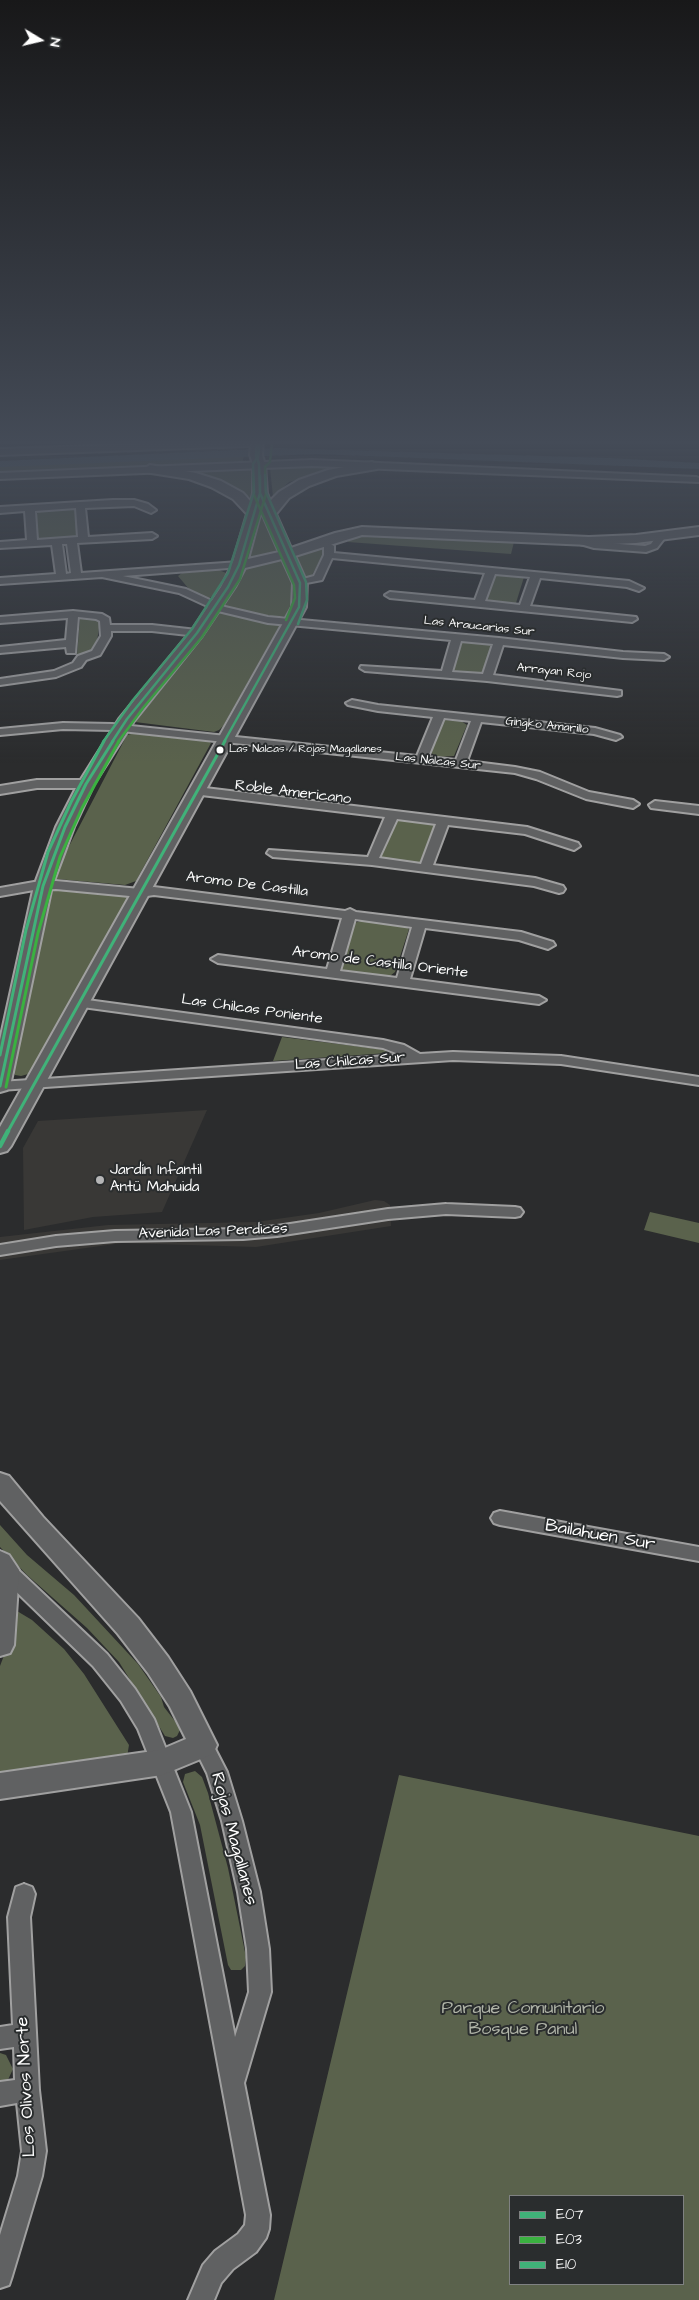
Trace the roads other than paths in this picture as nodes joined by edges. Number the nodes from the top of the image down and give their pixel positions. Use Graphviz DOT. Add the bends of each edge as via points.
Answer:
graph roads {
  1 [pos="58,549"];
  2 [pos="73,549"];
  3 [pos="243,549"];
  4 [pos="285,549"];
  5 [pos="301,549"];
  6 [pos="330,549"];
  7 [pos="287,554"];
  8 [pos="328,558"];
  9 [pos="239,565"];
  10 [pos="170,570"];
  11 [pos="489,574"];
  12 [pos="105,575"];
  13 [pos="76,576"];
  14 [pos="536,576"];
  15 [pos="61,577"];
  16 [pos="0,581"];
  17 [pos="300,583"];
  18 [pos="639,588"];
  19 [pos="182,591"];
  20 [pos="390,595"];
  21 [pos="478,604"];
  22 [pos="215,607"];
  23 [pos="524,608"];
  24 [pos="73,614"];
  25 [pos="632,619"];
  26 [pos="0,620"];
  27 [pos="292,622"];
  28 [pos="106,632"];
  29 [pos="195,636"];
  30 [pos="457,638"];
  31 [pos="499,641"];
  32 [pos="70,643"];
  33 [pos="0,650"];
  34 [pos="664,657"];
  35 [pos="82,658"];
  36 [pos="365,668"];
  37 [pos="446,674"];
  38 [pos="487,678"];
  39 [pos="0,682"];
  40 [pos="617,693"];
  41 [pos="352,703"];
  42 [pos="440,715"];
  43 [pos="477,719"];
  44 [pos="121,728"];
  45 [pos="0,732"];
  46 [pos="616,737"];
  47 [pos="226,739"];
  48 [pos="421,760"];
  49 [pos="460,764"];
  50 [pos="86,784"];
  51 [pos="0,790"];
  52 [pos="195,795"];
  53 [pos="634,804"];
  54 [pos="655,805"];
  55 [pos="699,810"];
  56 [pos="391,817"];
  57 [pos="443,820"];
  58 [pos="574,846"];
  59 [pos="273,853"];
  60 [pos="372,861"];
  61 [pos="424,869"];
  62 [pos="43,886"];
  63 [pos="559,889"];
  64 [pos="0,892"];
  65 [pos="140,893"];
  66 [pos="0,901"];
  67 [pos="349,918"];
  68 [pos="420,922"];
  69 [pos="548,945"];
  70 [pos="218,959"];
  71 [pos="332,973"];
  72 [pos="402,982"];
  73 [pos="539,1000"];
  74 [pos="80,1003"];
  75 [pos="417,1058"];
  76 [pos="699,1081"];
  77 [pos="35,1083"];
  78 [pos="0,1086"];
  79 [pos="0,1146"];
  80 [pos="515,1212"];
  81 [pos="0,1250"];
  82 [pos="0,1484"];
  83 [pos="500,1518"];
  84 [pos="699,1554"];
  85 [pos="3,1566"];
  86 [pos="0,1645"];
  87 [pos="203,1745"];
  88 [pos="162,1762"];
  89 [pos="0,1786"];
  90 [pos="24,1894"];
  91 [pos="24,2035"];
  92 [pos="0,2038"];
  93 [pos="233,2084"];
  94 [pos="27,2090"];
  95 [pos="0,2094"];
  96 [pos="0,2276"];
  97 [pos="201,2300"];
  1 -- 15 [label="street"];
  2 -- 13 [label="street"];
  3 -- 9 [label="street"];
  4 -- 7 [label="street"];
  5 -- 7 [label="street"];
  6 -- 8 [label="street"];
  7 -- 9 [label="street"];
  7 -- 17 [label="street"];
  8 -- 11 [label="street"];
  8 -- 17 [label="street" via="316,579"];
  9 -- 10 [label="street"];
  9 -- 22 [label="street"];
  10 -- 12 [label="street"];
  10 -- 19 [label="street"];
  11 -- 14 [label="street"];
  11 -- 21 [label="street"];
  12 -- 13 [label="street"];
  12 -- 19 [label="street, Las Araucarias Sur"];
  13 -- 15 [label="street"];
  14 -- 18 [label="street" via="629,584"];
  14 -- 23 [label="street"];
  15 -- 16 [label="street"];
  17 -- 27 [label="street" via="300,599"];
  19 -- 22 [label="street, Las Araucarias Sur"];
  20 -- 21 [label="street"];
  21 -- 23 [label="street"];
  22 -- 27 [label="street, Las Araucarias Sur" via="256,618"];
  22 -- 29 [label="street"];
  23 -- 25 [label="street"];
  24 -- 26 [label="street"];
  24 -- 28 [label="street" via="98,616 105,620"];
  24 -- 32 [label="street"];
  27 -- 30 [label="street, Las Araucarias Sur"];
  27 -- 47 [label="street"];
  28 -- 29 [label="street"];
  28 -- 35 [label="street" via="96,653"];
  29 -- 44 [label="street"];
  30 -- 31 [label="street, Las Araucarias Sur"];
  30 -- 37 [label="street"];
  31 -- 34 [label="street, Las Araucarias Sur"];
  31 -- 38 [label="street"];
  32 -- 33 [label="street"];
  32 -- 35 [label="street" via="71,652"];
  35 -- 39 [label="street" via="77,665 56,674"];
  36 -- 37 [label="street, Arrayan Rojo"];
  37 -- 38 [label="street, Arrayan Rojo"];
  38 -- 40 [label="street, Arrayan Rojo"];
  41 -- 42 [label="street, Gingko Amarillo"];
  42 -- 43 [label="street, Gingko Amarillo"];
  42 -- 48 [label="street"];
  43 -- 46 [label="street, Gingko Amarillo" via="595,731"];
  43 -- 49 [label="street"];
  44 -- 45 [label="street, Las Nalcas Sur" via="63,726"];
  44 -- 47 [label="street, Las Nalcas Sur"];
  44 -- 50 [label="street"];
  47 -- 48 [label="street, Las Nalcas Sur"];
  47 -- 52 [label="street"];
  48 -- 49 [label="street, Las Nalcas Sur"];
  49 -- 53 [label="street, Las Nalcas Sur" via="532,774 586,795"];
  50 -- 51 [label="street" via="37,784"];
  50 -- 62 [label="street" via="65,827"];
  52 -- 56 [label="street, Roble Americano"];
  52 -- 65 [label="street"];
  54 -- 55 [label="street"];
  56 -- 57 [label="street, Roble Americano"];
  56 -- 60 [label="street"];
  57 -- 58 [label="street, Roble Americano" via="527,831"];
  57 -- 61 [label="street"];
  59 -- 60 [label="street"];
  60 -- 61 [label="street"];
  61 -- 63 [label="street" via="535,882"];
  62 -- 64 [label="street"];
  62 -- 65 [label="street, Aromo De Castilla"];
  62 -- 66 [label="street"];
  62 -- 78 [label="street"];
  65 -- 67 [label="street, Aromo De Castilla" via="150,898"];
  65 -- 74 [label="street"];
  67 -- 68 [label="street, Aromo De Castilla"];
  67 -- 71 [label="street"];
  68 -- 69 [label="street, Aromo De Castilla" via="521,936"];
  68 -- 72 [label="street"];
  70 -- 71 [label="street, Aromo de Castilla Oriente"];
  71 -- 72 [label="street, Aromo de Castilla Oriente"];
  72 -- 73 [label="street, Aromo de Castilla Oriente"];
  74 -- 75 [label="street, Las Chilcas Poniente" via="384,1044"];
  74 -- 77 [label="street"];
  75 -- 76 [label="street, Las Chilcas Sur" via="546,1059"];
  75 -- 77 [label="street, Las Chilcas Sur"];
  77 -- 78 [label="street, Las Chilcas Sur"];
  77 -- 79 [label="street"];
  80 -- 81 [label="street, Avenida Las Perdices" via="446,1209 388,1214 277,1231 115,1236"];
  82 -- 87 [label="street, Rojas Magallanes" via="128,1626 176,1692"];
  83 -- 84 [label="street, Bailahuen Sur"];
  85 -- 86 [label="street"];
  85 -- 88 [label="street, Rojas Magallanes" via="100,1660 147,1726"];
  87 -- 88 [label="street"];
  87 -- 93 [label="street, Rojas Magallanes" via="217,1772 236,1838 249,1892 261,1975 260,1992"];
  88 -- 89 [label="street"];
  88 -- 93 [label="street, Rojas Magallanes" via="188,1841"];
  90 -- 91 [label="street, Los Olivos Norte" via="19,1917"];
  91 -- 92 [label="street"];
  91 -- 94 [label="street, Los Olivos Norte"];
  93 -- 97 [label="street, Rojas Magallanes" via="258,2215 257,2229 247,2243 224,2260 212,2274"];
  94 -- 95 [label="street"];
  94 -- 96 [label="street, Los Olivos Norte" via="34,2151 30,2176"];
}
